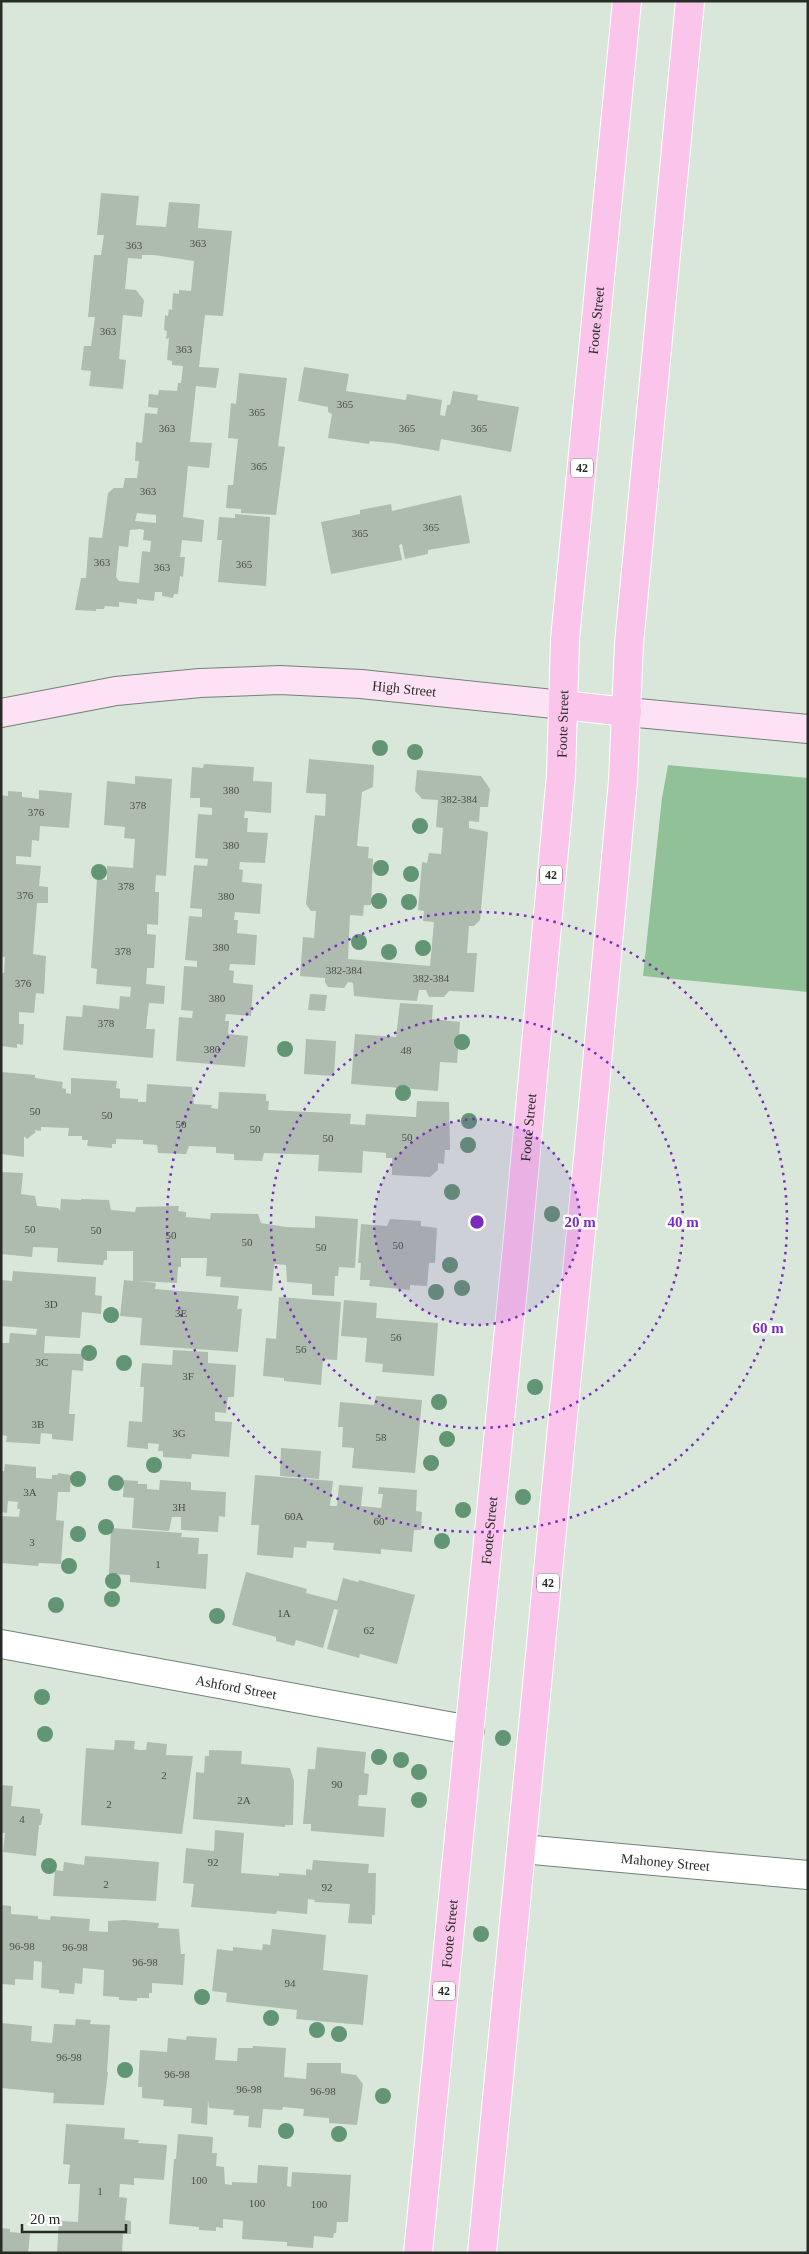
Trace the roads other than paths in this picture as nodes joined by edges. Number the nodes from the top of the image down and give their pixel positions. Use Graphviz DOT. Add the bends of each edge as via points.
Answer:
graph roads {
  1 [pos="627,1"];
  2 [pos="690,1"];
  3 [pos="563,705"];
  4 [pos="627,712"];
  5 [pos="1,713"];
  6 [pos="808,729"];
  7 [pos="1,1644"];
  8 [pos="470,1730"];
  9 [pos="522,1849"];
  10 [pos="808,1875"];
  11 [pos="418,2253"];
  12 [pos="482,2253"];
  1 -- 3 [label="main road, Foote Street / 42" via="565,639"];
  2 -- 4 [label="main road, 42" via="629,644"];
  3 -- 4 [label="main road, High Street"];
  3 -- 5 [label="main road, High Street" via="361,684 280,680 116,691"];
  3 -- 8 [label="main road, Foote Street / 42" via="560,776"];
  4 -- 6 [label="main road, High Street"];
  4 -- 9 [label="main road, 42"];
  7 -- 8 [label="street, Ashford Street"];
  8 -- 11 [label="main road, Foote Street / 42"];
  9 -- 10 [label="street, Mahoney Street"];
  9 -- 12 [label="main road, 42"];
}
